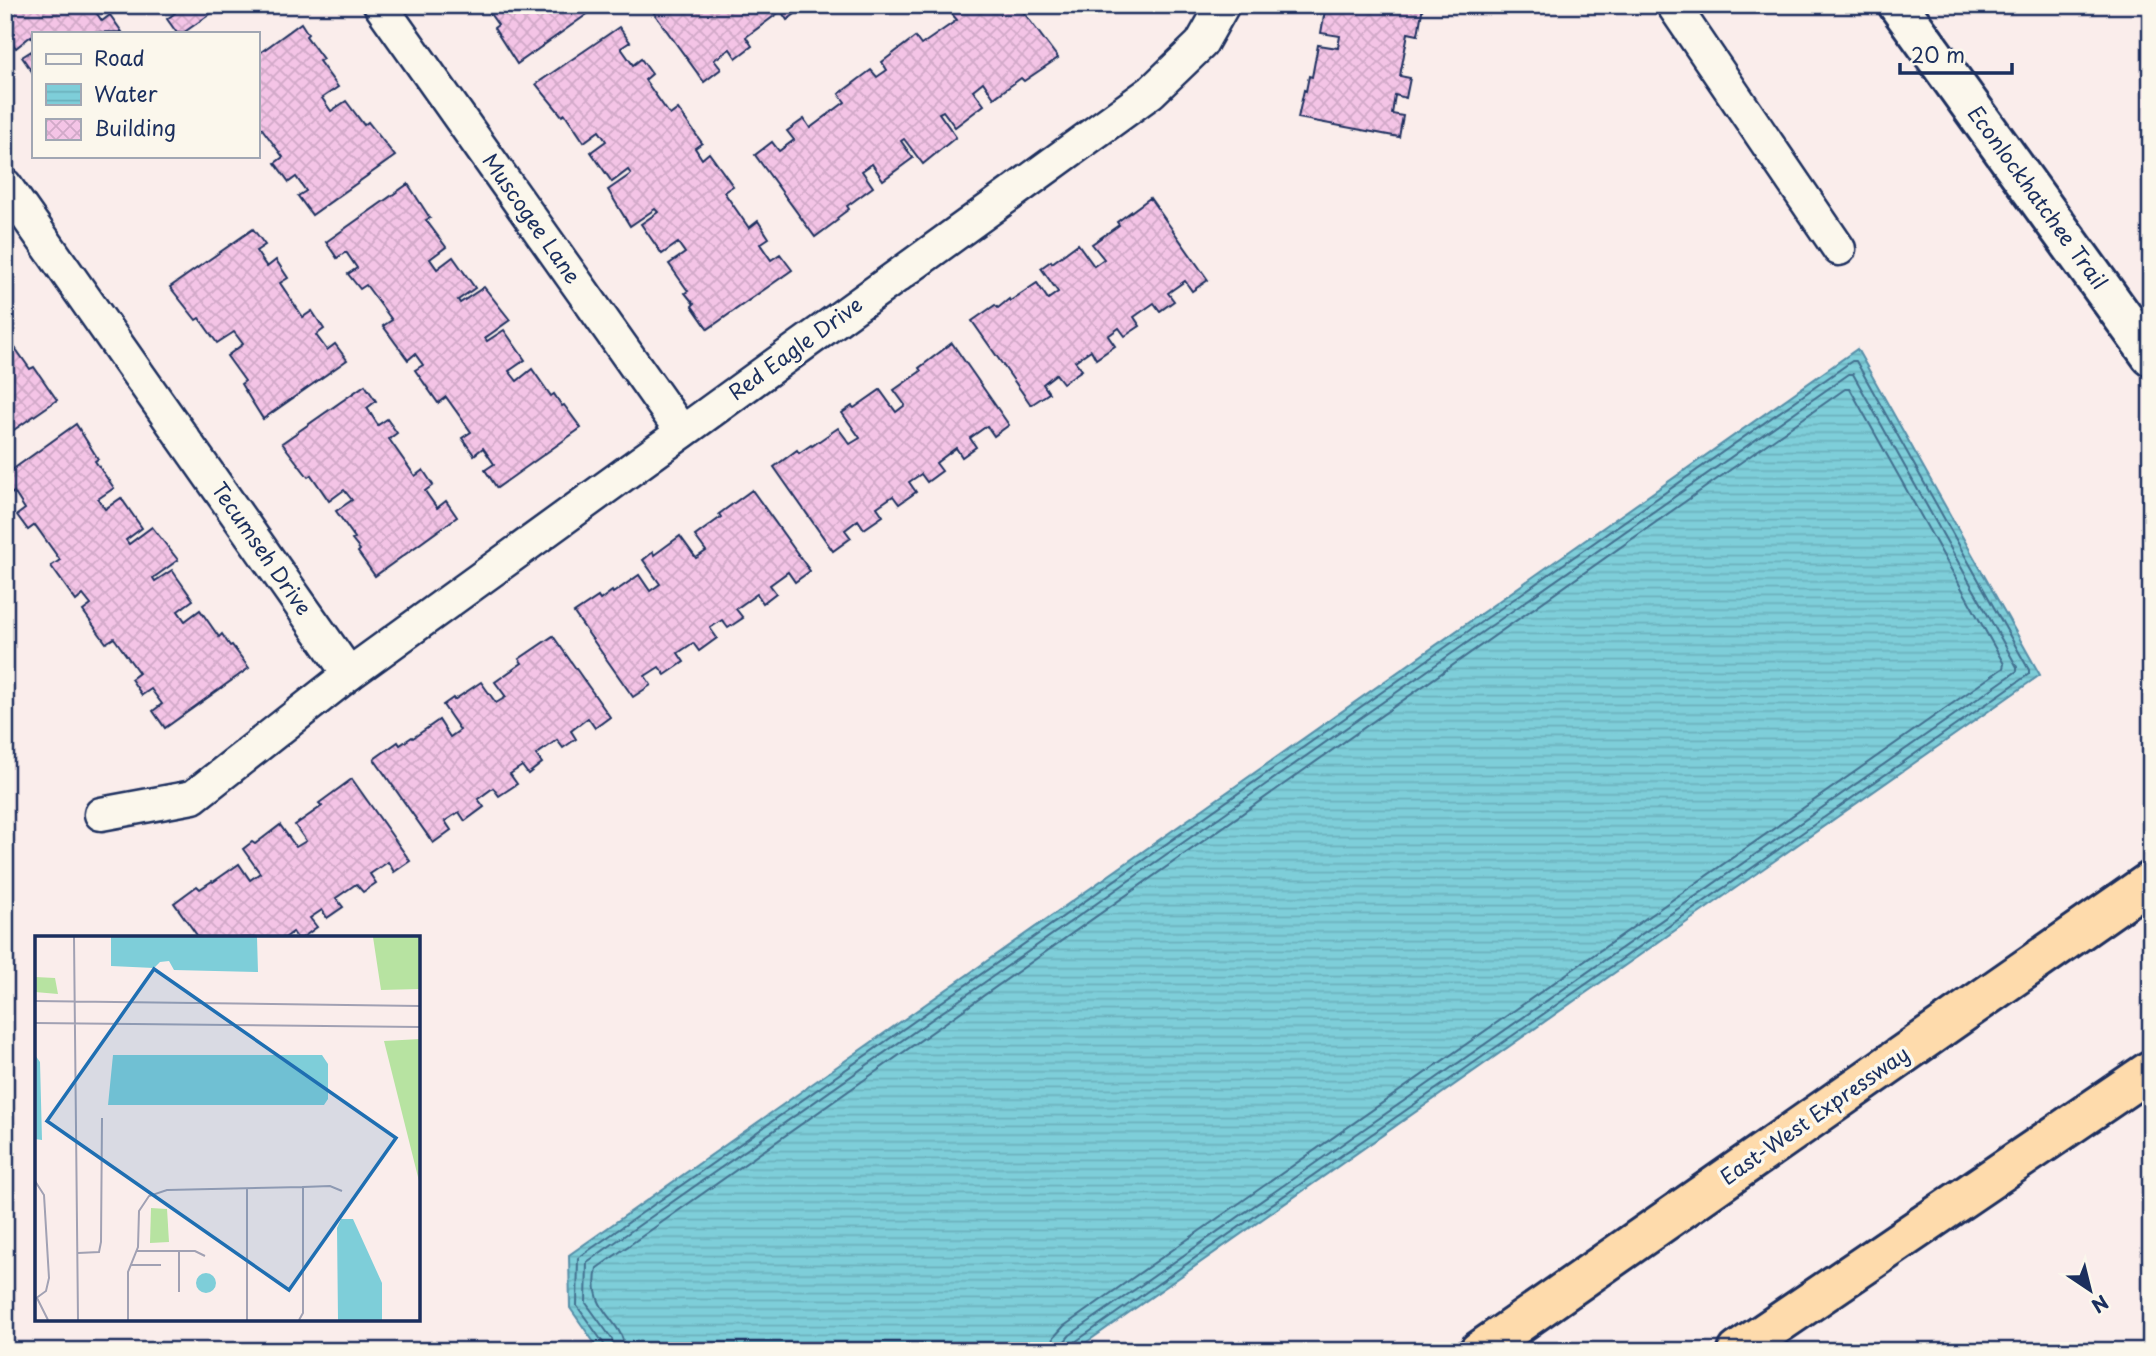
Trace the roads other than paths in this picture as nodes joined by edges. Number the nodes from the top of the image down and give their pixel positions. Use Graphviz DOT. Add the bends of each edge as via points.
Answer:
graph roads {
  1 [pos="380,5"];
  2 [pos="1223,5"];
  3 [pos="1673,5"];
  4 [pos="1898,5"];
  5 [pos="5,185"];
  6 [pos="1839,249"];
  7 [pos="2151,356"];
  8 [pos="682,432"];
  9 [pos="349,674"];
  10 [pos="101,814"];
  11 [pos="2151,881"];
  12 [pos="2151,1070"];
  13 [pos="1479,1351"];
  14 [pos="1738,1351"];
  1 -- 8 [label="street, Muscogee Lane"];
  2 -- 8 [label="street, Red Eagle Drive" via="1201,44 1151,92"];
  3 -- 6 [label="street"];
  4 -- 7 [label="street, Econlockhatchee Trail"];
  5 -- 9 [label="street, Tecumseh Drive"];
  8 -- 9 [label="street, Red Eagle Drive"];
  9 -- 10 [label="street" via="192,797"];
  11 -- 13 [label="highway, East-West Expressway"];
  12 -- 14 [label="highway"];
}
